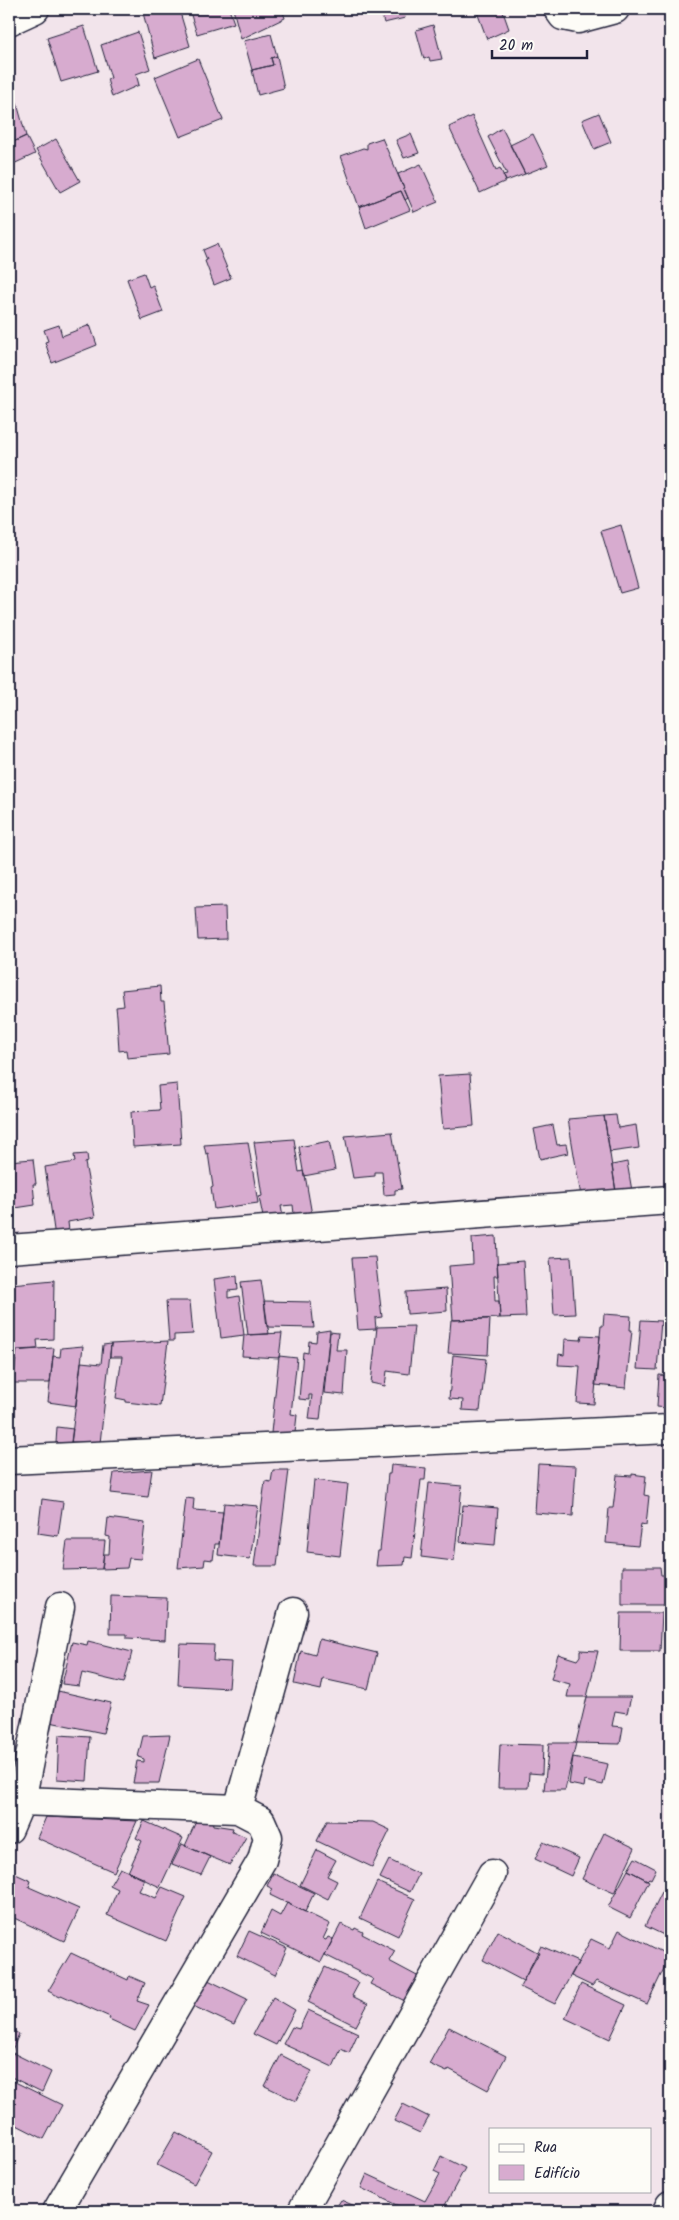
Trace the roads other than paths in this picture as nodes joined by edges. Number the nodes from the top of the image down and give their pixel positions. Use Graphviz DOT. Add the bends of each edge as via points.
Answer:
graph roads {
  1 [pos="35,9"];
  2 [pos="558,9"];
  3 [pos="615,9"];
  4 [pos="9,21"];
  5 [pos="670,1200"];
  6 [pos="9,1249"];
  7 [pos="670,1429"];
  8 [pos="9,1460"];
  9 [pos="60,1607"];
  10 [pos="292,1612"];
  11 [pos="21,1800"];
  12 [pos="238,1809"];
  13 [pos="9,1829"];
  14 [pos="492,1874"];
  15 [pos="670,2205"];
  16 [pos="57,2211"];
  17 [pos="302,2211"];
  18 [pos="667,2211"];
  1 -- 4 [label="street"];
  2 -- 3 [label="street" via="562,16 578,18"];
  5 -- 6 [label="street"];
  7 -- 8 [label="street"];
  9 -- 11 [label="street"];
  10 -- 12 [label="street"];
  11 -- 12 [label="street"];
  11 -- 13 [label="street"];
  12 -- 16 [label="street" via="261,1821 268,1837 262,1860"];
  14 -- 17 [label="street"];
  15 -- 18 [label="street"];
}
